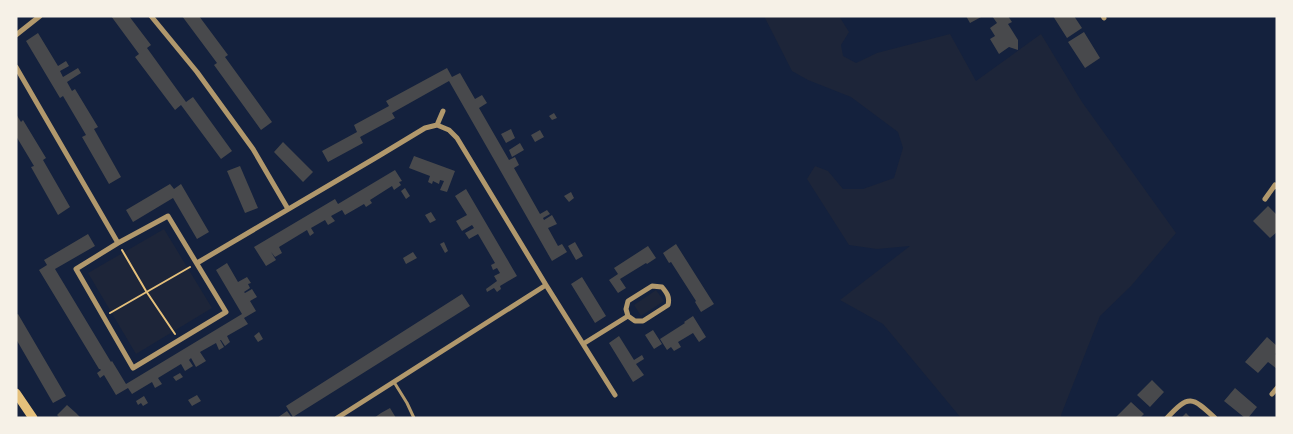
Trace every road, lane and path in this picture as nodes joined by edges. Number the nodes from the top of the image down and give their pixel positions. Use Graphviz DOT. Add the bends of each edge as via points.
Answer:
graph roads {
  1 [pos="40,16"];
  2 [pos="151,16"];
  3 [pos="16,35"];
  4 [pos="16,67"];
  5 [pos="443,111"];
  6 [pos="437,126"];
  7 [pos="1276,184"];
  8 [pos="1265,199"];
  9 [pos="288,209"];
  10 [pos="118,243"];
  11 [pos="197,263"];
  12 [pos="546,285"];
  13 [pos="146,291"];
  14 [pos="628,316"];
  15 [pos="103,317"];
  16 [pos="179,340"];
  17 [pos="583,344"];
  18 [pos="394,381"];
  19 [pos="1277,388"];
  20 [pos="16,393"];
  21 [pos="1272,394"];
  22 [pos="615,395"];
  23 [pos="34,418"];
  24 [pos="337,418"];
  25 [pos="414,418"];
  26 [pos="1167,418"];
  27 [pos="1215,418"];
  1 -- 3 [label="street"];
  2 -- 9 [label="street" via="253,149"];
  4 -- 10 [label="street"];
  5 -- 6 [label="street"];
  6 -- 9 [label="street" via="425,128"];
  6 -- 12 [label="street" via="458,138"];
  7 -- 8 [label="street"];
  9 -- 11 [label="street"];
  10 -- 11 [label="street" via="168,216"];
  10 -- 13 [label="path"];
  10 -- 15 [label="street" via="76,269"];
  11 -- 13 [label="path"];
  11 -- 16 [label="street" via="226,312"];
  12 -- 17 [label="street"];
  12 -- 18 [label="street"];
  13 -- 15 [label="path"];
  13 -- 16 [label="path"];
  14 -- 14 [label="street" via="628,301 652,286 662,287 668,294 668,305 643,321"];
  14 -- 17 [label="street"];
  15 -- 16 [label="street" via="133,368"];
  17 -- 22 [label="street"];
  18 -- 24 [label="street"];
  18 -- 25 [label="lane"];
  19 -- 21 [label="street"];
  20 -- 23 [label="main road"];
  26 -- 27 [label="street" via="1184,401 1195,402"];
}
